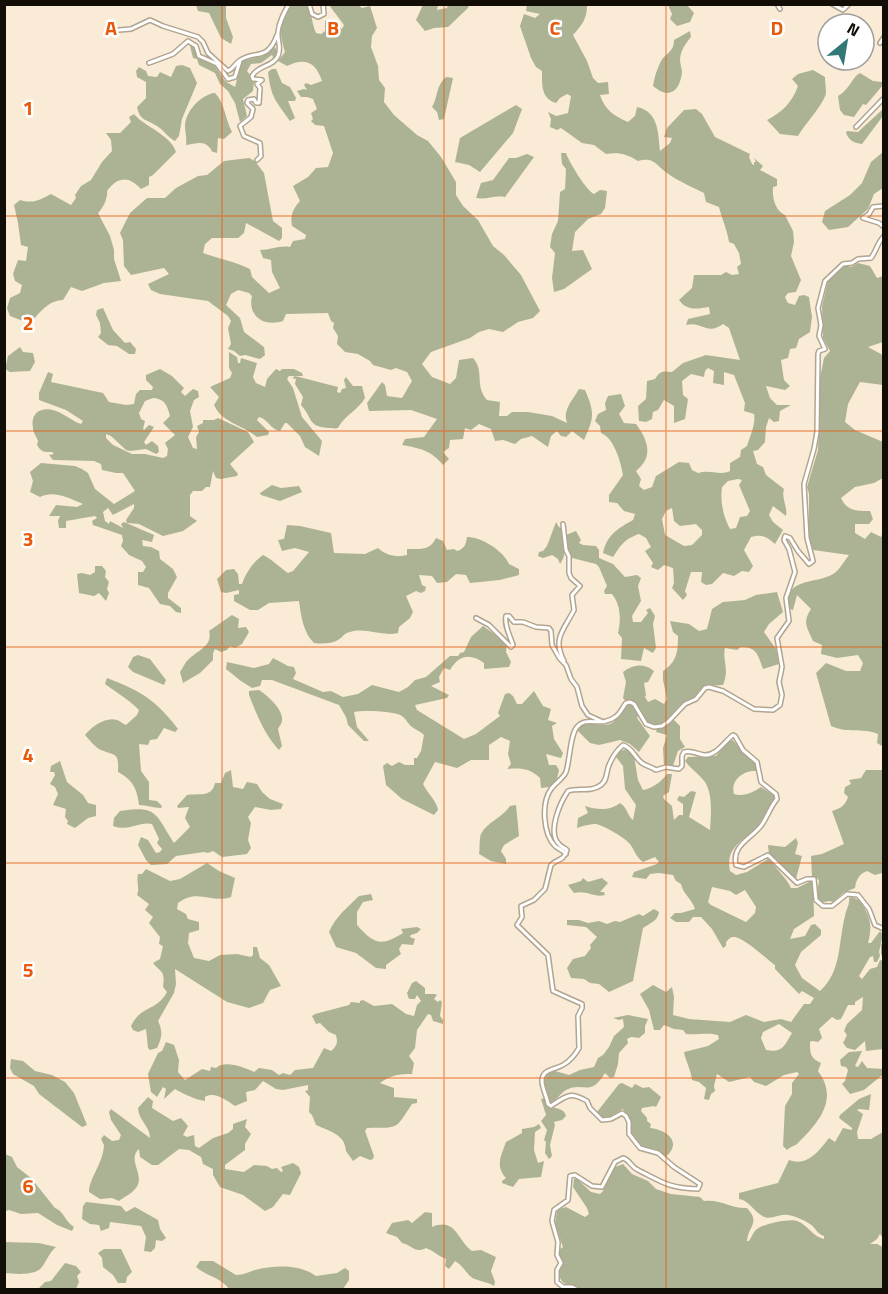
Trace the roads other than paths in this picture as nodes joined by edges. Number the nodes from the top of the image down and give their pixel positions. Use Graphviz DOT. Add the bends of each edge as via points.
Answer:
graph roads {
  1 [pos="289,4"];
  2 [pos="309,4"];
  3 [pos="323,4"];
  4 [pos="777,4"];
  5 [pos="832,4"];
  6 [pos="849,4"];
  7 [pos="780,9"];
  8 [pos="119,30"];
  9 [pos="278,34"];
  10 [pos="884,37"];
  11 [pos="880,43"];
  12 [pos="240,61"];
  13 [pos="149,63"];
  14 [pos="884,98"];
  15 [pos="856,128"];
  16 [pos="257,160"];
  17 [pos="884,206"];
  18 [pos="884,227"];
  19 [pos="884,236"];
  20 [pos="563,524"];
  21 [pos="476,618"];
  22 [pos="566,665"];
  23 [pos="605,722"];
  24 [pos="566,854"];
  25 [pos="884,929"];
  26 [pos="884,946"];
  27 [pos="884,953"];
  28 [pos="578,1290"];
  1 -- 9 [label="street"];
  2 -- 3 [label="street" via="312,14 318,17 324,14"];
  4 -- 7 [label="street"];
  5 -- 6 [label="street" via="843,10"];
  8 -- 12 [label="street" via="153,20 198,37 208,53 228,71"];
  9 -- 12 [label="street" via="264,54"];
  9 -- 16 [label="street" via="279,54 275,61 254,72 252,78 262,80 257,84 259,103 248,100 251,117 240,126 244,136 260,143 261,156"];
  10 -- 11 [label="street"];
  12 -- 13 [label="street" via="235,77 228,80 217,64 198,56 196,46 188,41 173,54"];
  14 -- 15 [label="street"];
  17 -- 18 [label="street" via="873,207 863,218"];
  19 -- 23 [label="street" via="871,258 843,264 825,281 818,308 819,336 825,349 819,351 817,432 804,483 807,538 813,561 809,564 785,536 795,572 786,598 789,621 777,638 782,664 780,705 773,710 754,709 709,687 658,727 646,724 630,702"];
  20 -- 22 [label="street" via="568,573 580,586 572,595 574,612 559,639 558,647"];
  21 -- 22 [label="street" via="511,647 506,616 514,622 547,627 552,645"];
  22 -- 23 [label="street" via="588,715"];
  23 -- 24 [label="street" via="585,721 575,730 565,773 549,792 545,806 547,829 555,846"];
  24 -- 25 [label="street" via="556,837 558,807 570,790 601,785 614,754 622,746 630,747 643,764 656,770 679,769 684,752 712,753 732,735 758,762 760,782 777,799 762,825 739,846 736,865 744,867 768,855 797,883 814,879 815,897 823,906 832,906 847,894 858,894 875,925"];
  24 -- 28 [label="street" via="551,865 545,889 521,906 522,916 517,925 548,955 553,991 582,1004 579,1048 568,1061 546,1071 542,1077 548,1104 552,1106 571,1095 587,1101 602,1120 622,1113 629,1122 629,1134 640,1148 658,1153 700,1184 698,1189 666,1185 623,1158 617,1159 602,1187 570,1176 568,1200 554,1210 552,1221 558,1242 556,1255 561,1263 557,1282"];
  26 -- 27 [label="street"];
}
